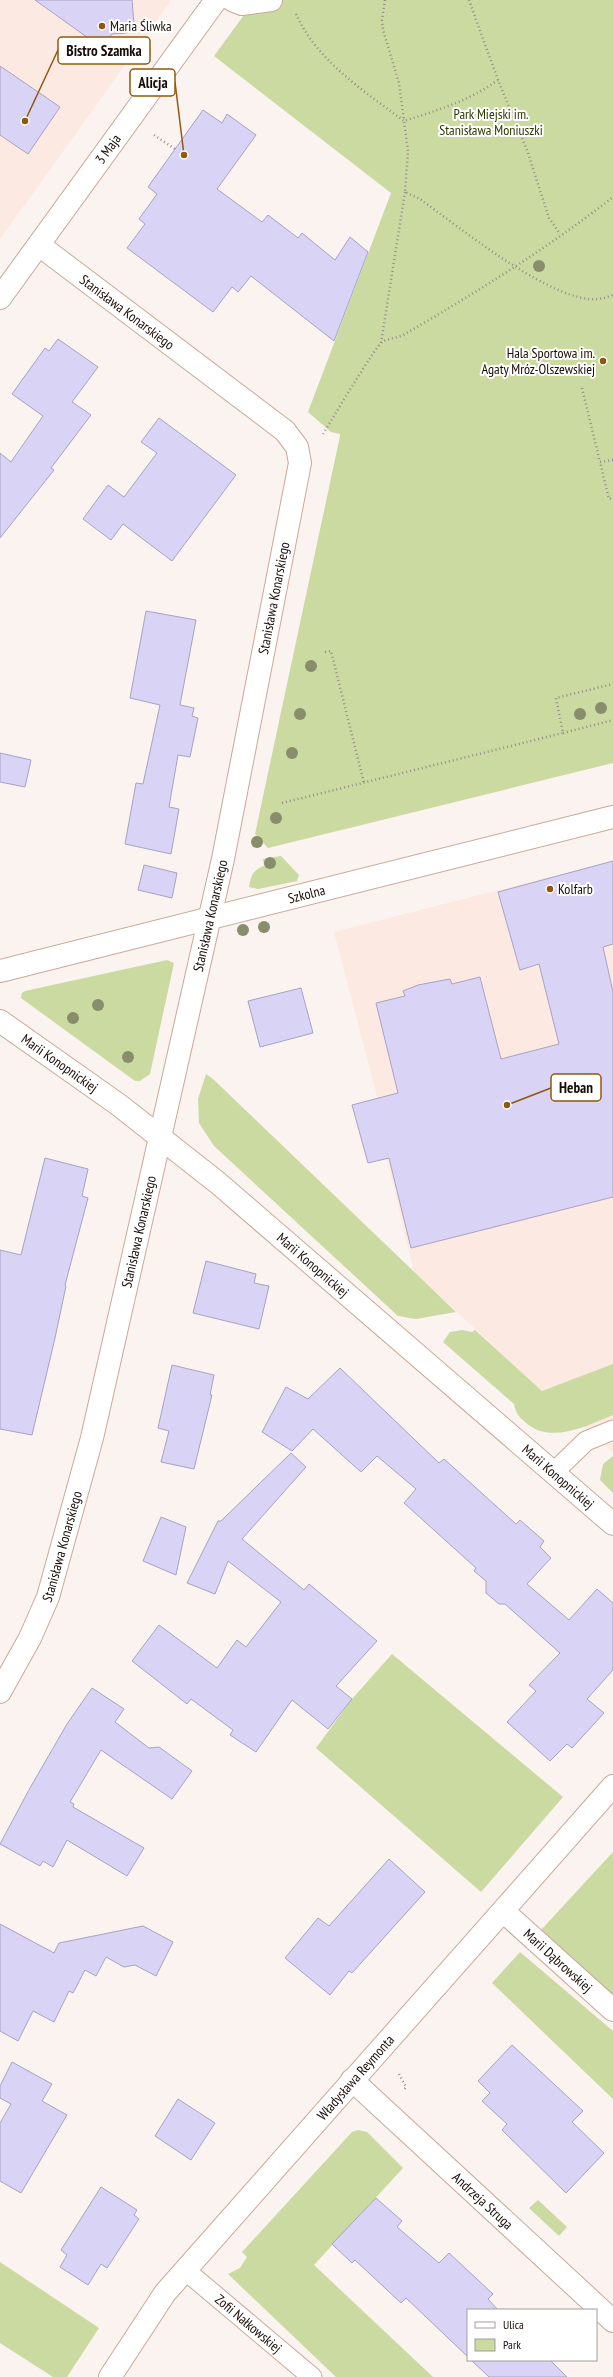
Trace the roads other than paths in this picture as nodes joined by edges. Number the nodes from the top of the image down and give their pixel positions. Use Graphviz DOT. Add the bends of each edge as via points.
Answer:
graph roads {
  1 [pos="216,0"];
  2 [pos="232,0"];
  3 [pos="271,0"];
  4 [pos="39,245"];
  5 [pos="0,298"];
  6 [pos="613,817"];
  7 [pos="210,918"];
  8 [pos="0,971"];
  9 [pos="0,1021"];
  10 [pos="161,1138"];
  11 [pos="613,1430"];
  12 [pos="554,1472"];
  13 [pos="613,1524"];
  14 [pos="0,1692"];
  15 [pos="613,1786"];
  16 [pos="503,1911"];
  17 [pos="613,2010"];
  18 [pos="352,2080"];
  19 [pos="185,2270"];
  20 [pos="613,2321"];
  21 [pos="110,2377"];
  22 [pos="312,2377"];
  1 -- 4 [label="street, 3 Maja"];
  2 -- 3 [label="street" via="242,4"];
  4 -- 5 [label="street, 3 Maja"];
  4 -- 7 [label="street, Stanisława Konarskiego" via="285,431 297,447 300,463 298,474"];
  6 -- 7 [label="street, Szkolna"];
  7 -- 8 [label="street, Szkolna"];
  7 -- 10 [label="street, Stanisława Konarskiego"];
  9 -- 10 [label="street, Marii Konopnickiej" via="119,1105"];
  10 -- 12 [label="street, Marii Konopnickiej" via="218,1183"];
  10 -- 14 [label="street, Stanisława Konarskiego" via="92,1438 61,1555 48,1597 30,1638"];
  11 -- 12 [label="lane" via="586,1442"];
  12 -- 13 [label="street, Marii Konopnickiej"];
  15 -- 16 [label="street, Władysława Reymonta"];
  16 -- 17 [label="street, Marii Dąbrowskiej"];
  16 -- 18 [label="street, Władysława Reymonta"];
  18 -- 19 [label="street, Władysława Reymonta"];
  18 -- 20 [label="street, Andrzeja Struga"];
  19 -- 21 [label="street, Władysława Reymonta" via="165,2293"];
  19 -- 22 [label="lane, Zofii Nałkowskiej"];
}
